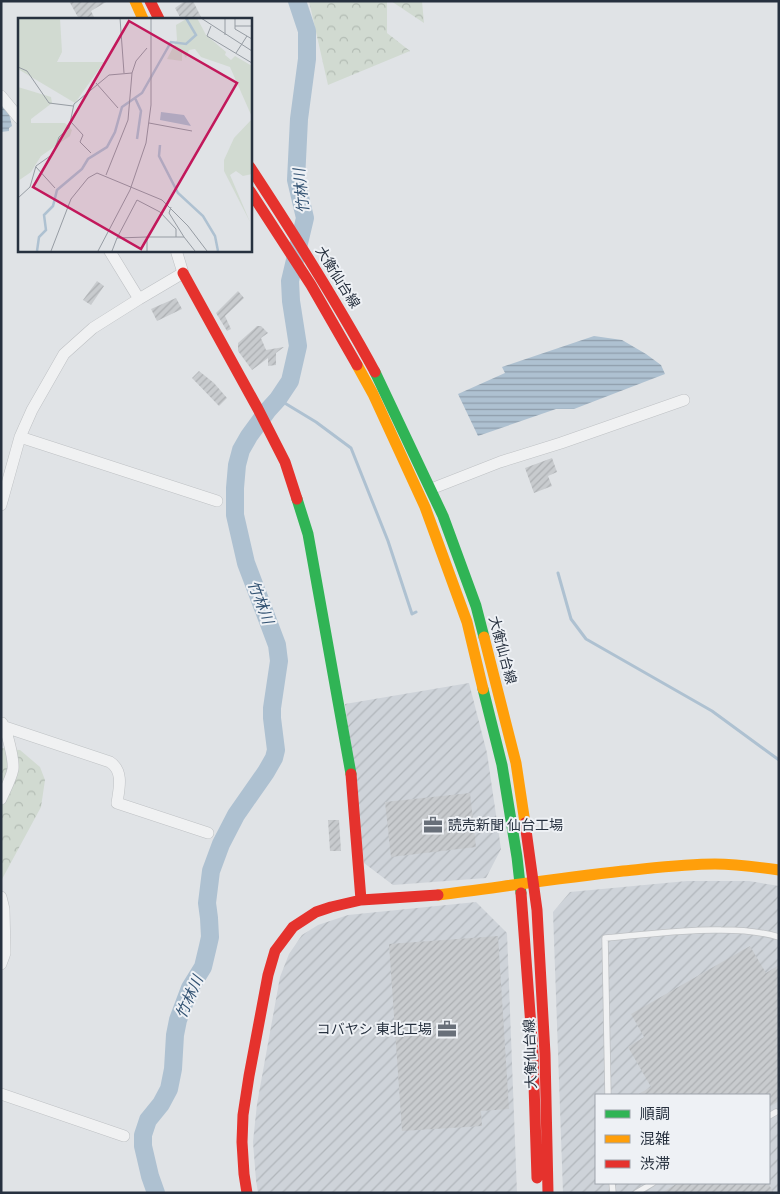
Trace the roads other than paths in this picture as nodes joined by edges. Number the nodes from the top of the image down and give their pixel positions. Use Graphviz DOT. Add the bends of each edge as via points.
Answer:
graph roads {
  1 [pos="134,1"];
  2 [pos="150,1"];
  3 [pos="142,18"];
  4 [pos="158,18"];
  5 [pos="1,96"];
  6 [pos="18,117"];
  7 [pos="251,169"];
  8 [pos="251,192"];
  9 [pos="110,251"];
  10 [pos="176,251"];
  11 [pos="183,273"];
  12 [pos="139,299"];
  13 [pos="684,400"];
  14 [pos="20,437"];
  15 [pos="431,489"];
  16 [pos="217,501"];
  17 [pos="1,505"];
  18 [pos="3,724"];
  19 [pos="1,799"];
  20 [pos="208,833"];
  21 [pos="779,870"];
  22 [pos="534,883"];
  23 [pos="520,885"];
  24 [pos="1,897"];
  25 [pos="361,900"];
  26 [pos="779,936"];
  27 [pos="1,964"];
  28 [pos="1,1094"];
  29 [pos="608,1094"];
  30 [pos="124,1136"];
  31 [pos="651,1184"];
  32 [pos="247,1193"];
  33 [pos="537,1193"];
  34 [pos="548,1193"];
  35 [pos="636,1193"];
  1 -- 3 [label="main road"];
  2 -- 4 [label="main road"];
  5 -- 6 [label="street"];
  7 -- 15 [label="main road, 大衡仙台線" via="354,333 382,384"];
  8 -- 23 [label="main road, 大衡仙台線" via="346,344 425,507 467,622 502,765"];
  9 -- 12 [label="street"];
  10 -- 11 [label="street"];
  11 -- 12 [label="street"];
  11 -- 25 [label="main road" via="269,430 291,477 308,534 352,779"];
  12 -- 14 [label="street" via="93,328 64,354"];
  13 -- 15 [label="street" via="500,462"];
  14 -- 16 [label="street"];
  14 -- 17 [label="street"];
  15 -- 22 [label="main road, 大衡仙台線" via="476,606 489,652 516,763"];
  18 -- 19 [label="street" via="9,739 13,768"];
  18 -- 20 [label="street" via="114,764 120,782 117,802"];
  21 -- 22 [label="main road" via="714,864"];
  22 -- 23 [label="main road"];
  22 -- 34 [label="main road, 大衡仙台線" via="545,1054"];
  23 -- 25 [label="main road"];
  23 -- 33 [label="main road, 大衡仙台線" via="533,1053"];
  24 -- 27 [label="street" via="6,953"];
  25 -- 32 [label="main road" via="331,907 306,918 293,927 276,951 268,975 243,1115"];
  26 -- 29 [label="lane" via="751,930 694,929 605,938"];
  28 -- 30 [label="street"];
  31 -- 35 [label="lane"];
}
